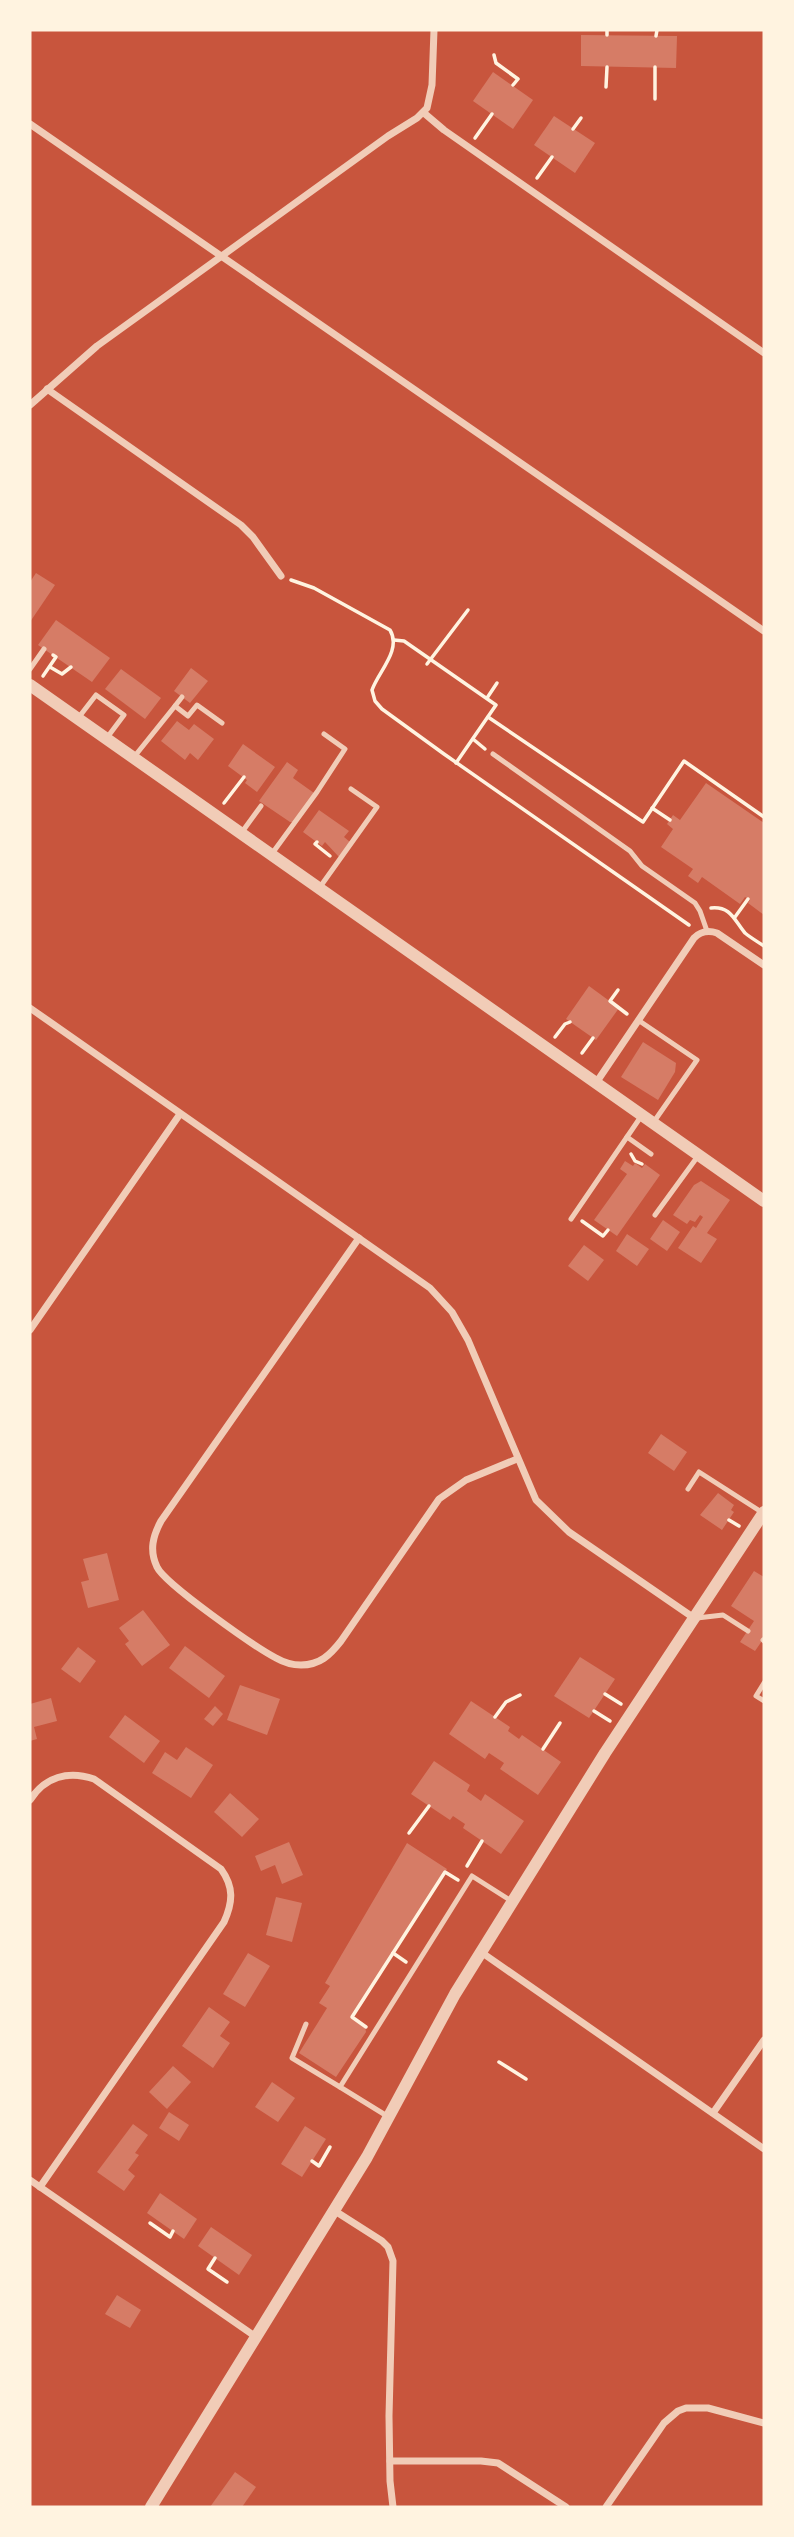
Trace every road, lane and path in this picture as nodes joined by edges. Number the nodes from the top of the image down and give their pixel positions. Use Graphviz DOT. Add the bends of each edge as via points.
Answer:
graph roads {
  1 [pos="434,30"];
  2 [pos="607,30"];
  3 [pos="657,30"];
  4 [pos="607,36"];
  5 [pos="656,36"];
  6 [pos="494,55"];
  7 [pos="607,67"];
  8 [pos="655,67"];
  9 [pos="513,85"];
  10 [pos="606,87"];
  11 [pos="655,99"];
  12 [pos="424,113"];
  13 [pos="492,114"];
  14 [pos="581,118"];
  15 [pos="30,124"];
  16 [pos="573,129"];
  17 [pos="468,147"];
  18 [pos="552,157"];
  19 [pos="529,189"];
  20 [pos="220,256"];
  21 [pos="764,353"];
  22 [pos="47,389"];
  23 [pos="30,405"];
  24 [pos="281,576"];
  25 [pos="314,588"];
  26 [pos="468,610"];
  27 [pos="764,631"];
  28 [pos="394,640"];
  29 [pos="44,649"];
  30 [pos="52,654"];
  31 [pos="430,659"];
  32 [pos="427,664"];
  33 [pos="50,667"];
  34 [pos="71,667"];
  35 [pos="30,669"];
  36 [pos="41,677"];
  37 [pos="497,683"];
  38 [pos="30,685"];
  39 [pos="182,697"];
  40 [pos="487,698"];
  41 [pos="175,706"];
  42 [pos="488,717"];
  43 [pos="78,719"];
  44 [pos="222,723"];
  45 [pos="324,734"];
  46 [pos="106,739"];
  47 [pos="473,739"];
  48 [pos="486,749"];
  49 [pos="493,754"];
  50 [pos="134,758"];
  51 [pos="456,763"];
  52 [pos="244,777"];
  53 [pos="351,789"];
  54 [pos="223,804"];
  55 [pos="261,806"];
  56 [pos="652,808"];
  57 [pos="764,817"];
  58 [pos="670,820"];
  59 [pos="241,833"];
  60 [pos="317,842"];
  61 [pos="327,854"];
  62 [pos="271,855"];
  63 [pos="319,888"];
  64 [pos="748,899"];
  65 [pos="718,907"];
  66 [pos="735,917"];
  67 [pos="707,931"];
  68 [pos="764,946"];
  69 [pos="764,965"];
  70 [pos="618,990"];
  71 [pos="30,1008"];
  72 [pos="627,1014"];
  73 [pos="638,1020"];
  74 [pos="570,1022"];
  75 [pos="555,1037"];
  76 [pos="593,1038"];
  77 [pos="580,1055"];
  78 [pos="596,1083"];
  79 [pos="180,1114"];
  80 [pos="647,1119"];
  81 [pos="627,1137"];
  82 [pos="651,1154"];
  83 [pos="699,1155"];
  84 [pos="632,1158"];
  85 [pos="644,1165"];
  86 [pos="764,1200"];
  87 [pos="655,1216"];
  88 [pos="572,1217"];
  89 [pos="608,1230"];
  90 [pos="359,1238"];
  91 [pos="30,1330"];
  92 [pos="517,1459"];
  93 [pos="688,1489"];
  94 [pos="764,1513"];
  95 [pos="729,1520"];
  96 [pos="740,1527"];
  97 [pos="694,1618"];
  98 [pos="748,1631"];
  99 [pos="764,1683"];
  100 [pos="605,1694"];
  101 [pos="520,1695"];
  102 [pos="764,1702"];
  103 [pos="621,1704"];
  104 [pos="594,1711"];
  105 [pos="495,1717"];
  106 [pos="610,1721"];
  107 [pos="560,1723"];
  108 [pos="543,1749"];
  109 [pos="30,1800"];
  110 [pos="429,1806"];
  111 [pos="409,1833"];
  112 [pos="482,1841"];
  113 [pos="464,1871"];
  114 [pos="445,1872"];
  115 [pos="513,1902"];
  116 [pos="481,1952"];
  117 [pos="359,2022"];
  118 [pos="306,2024"];
  119 [pos="764,2040"];
  120 [pos="499,2062"];
  121 [pos="526,2079"];
  122 [pos="340,2087"];
  123 [pos="713,2113"];
  124 [pos="390,2118"];
  125 [pos="330,2147"];
  126 [pos="764,2149"];
  127 [pos="312,2161"];
  128 [pos="30,2180"];
  129 [pos="40,2187"];
  130 [pos="335,2211"];
  131 [pos="150,2223"];
  132 [pos="173,2231"];
  133 [pos="215,2258"];
  134 [pos="227,2282"];
  135 [pos="256,2337"];
  136 [pos="764,2423"];
  137 [pos="390,2461"];
  138 [pos="150,2507"];
  139 [pos="393,2507"];
  140 [pos="566,2507"];
  141 [pos="606,2507"];
  1 -- 12 [label="street" via="432,93"];
  2 -- 4 [label="path"];
  3 -- 5 [label="path"];
  6 -- 9 [label="path" via="496,63 518,79"];
  7 -- 10 [label="path"];
  8 -- 11 [label="path"];
  12 -- 17 [label="street"];
  12 -- 20 [label="street"];
  13 -- 17 [label="path"];
  14 -- 16 [label="path"];
  15 -- 20 [label="street"];
  17 -- 19 [label="street"];
  18 -- 19 [label="path"];
  19 -- 21 [label="street"];
  20 -- 22 [label="street" via="97,346"];
  20 -- 27 [label="street"];
  22 -- 23 [label="street"];
  22 -- 24 [label="street" via="241,525"];
  24 -- 25 [label="path"];
  26 -- 31 [label="path"];
  28 -- 31 [label="path" via="404,641"];
  29 -- 35 [label="lane"];
  30 -- 33 [label="path" via="56,657"];
  31 -- 32 [label="path"];
  31 -- 40 [label="path"];
  33 -- 34 [label="path" via="62,674"];
  33 -- 36 [label="path"];
  37 -- 40 [label="path"];
  38 -- 43 [label="street"];
  39 -- 41 [label="lane"];
  40 -- 42 [label="path" via="496,705"];
  41 -- 44 [label="lane" via="188,716 197,705"];
  41 -- 50 [label="lane"];
  42 -- 47 [label="path"];
  42 -- 56 [label="path" via="643,822"];
  43 -- 46 [label="street"];
  43 -- 46 [label="lane" via="96,695 124,715"];
  45 -- 62 [label="lane" via="345,749"];
  46 -- 50 [label="street"];
  47 -- 48 [label="path"];
  47 -- 51 [label="path"];
  49 -- 67 [label="lane" via="695,903"];
  50 -- 59 [label="street"];
  52 -- 54 [label="path"];
  53 -- 63 [label="lane" via="377,807"];
  55 -- 59 [label="lane"];
  56 -- 57 [label="path" via="684,761"];
  56 -- 58 [label="path"];
  59 -- 62 [label="street"];
  60 -- 61 [label="path"];
  62 -- 63 [label="street"];
  63 -- 78 [label="street"];
  64 -- 66 [label="path"];
  65 -- 66 [label="path"];
  66 -- 68 [label="path" via="747,934"];
  67 -- 69 [label="street"];
  67 -- 73 [label="street" via="694,938"];
  70 -- 72 [label="path" via="610,1001"];
  71 -- 79 [label="street"];
  73 -- 78 [label="street"];
  73 -- 80 [label="lane" via="697,1060"];
  74 -- 75 [label="path"];
  76 -- 77 [label="path"];
  78 -- 80 [label="street"];
  79 -- 90 [label="street"];
  79 -- 91 [label="street"];
  80 -- 81 [label="lane"];
  80 -- 83 [label="street"];
  81 -- 82 [label="lane"];
  81 -- 88 [label="lane"];
  83 -- 86 [label="street"];
  83 -- 87 [label="lane"];
  84 -- 85 [label="path"];
  88 -- 89 [label="path" via="604,1236"];
  90 -- 92 [label="street" via="430,1287 452,1312 476,1357"];
  90 -- 92 [label="street" via="161,1521 152,1555 163,1576 273,1656 299,1665 313,1664 332,1653 439,1499 466,1480"];
  92 -- 97 [label="street" via="536,1500 556,1522"];
  93 -- 94 [label="lane" via="699,1472"];
  94 -- 97 [label="street"];
  95 -- 96 [label="path"];
  97 -- 98 [label="lane" via="723,1615"];
  97 -- 115 [label="street"];
  99 -- 102 [label="lane" via="756,1696"];
  100 -- 103 [label="path"];
  101 -- 105 [label="path" via="506,1702"];
  104 -- 106 [label="path"];
  107 -- 108 [label="path"];
  109 -- 129 [label="street" via="57,1776 94,1779 221,1869 232,1899 224,1922"];
  110 -- 111 [label="path"];
  112 -- 113 [label="path"];
  114 -- 117 [label="path" via="352,2017"];
  115 -- 116 [label="street"];
  115 -- 122 [label="lane" via="472,1875"];
  116 -- 123 [label="street"];
  116 -- 124 [label="street" via="440,2019"];
  118 -- 122 [label="lane" via="292,2058"];
  119 -- 123 [label="street"];
  120 -- 121 [label="path"];
  122 -- 124 [label="lane"];
  123 -- 126 [label="street"];
  124 -- 130 [label="street"];
  125 -- 127 [label="path" via="319,2166"];
  128 -- 129 [label="street"];
  129 -- 135 [label="street"];
  130 -- 135 [label="street"];
  130 -- 137 [label="street" via="382,2241 393,2261"];
  131 -- 132 [label="path" via="170,2236"];
  133 -- 134 [label="path" via="208,2269"];
  135 -- 138 [label="street"];
  136 -- 141 [label="street" via="708,2408 678,2411 663,2423"];
  137 -- 139 [label="street"];
  137 -- 140 [label="street" via="498,2463"];
}
